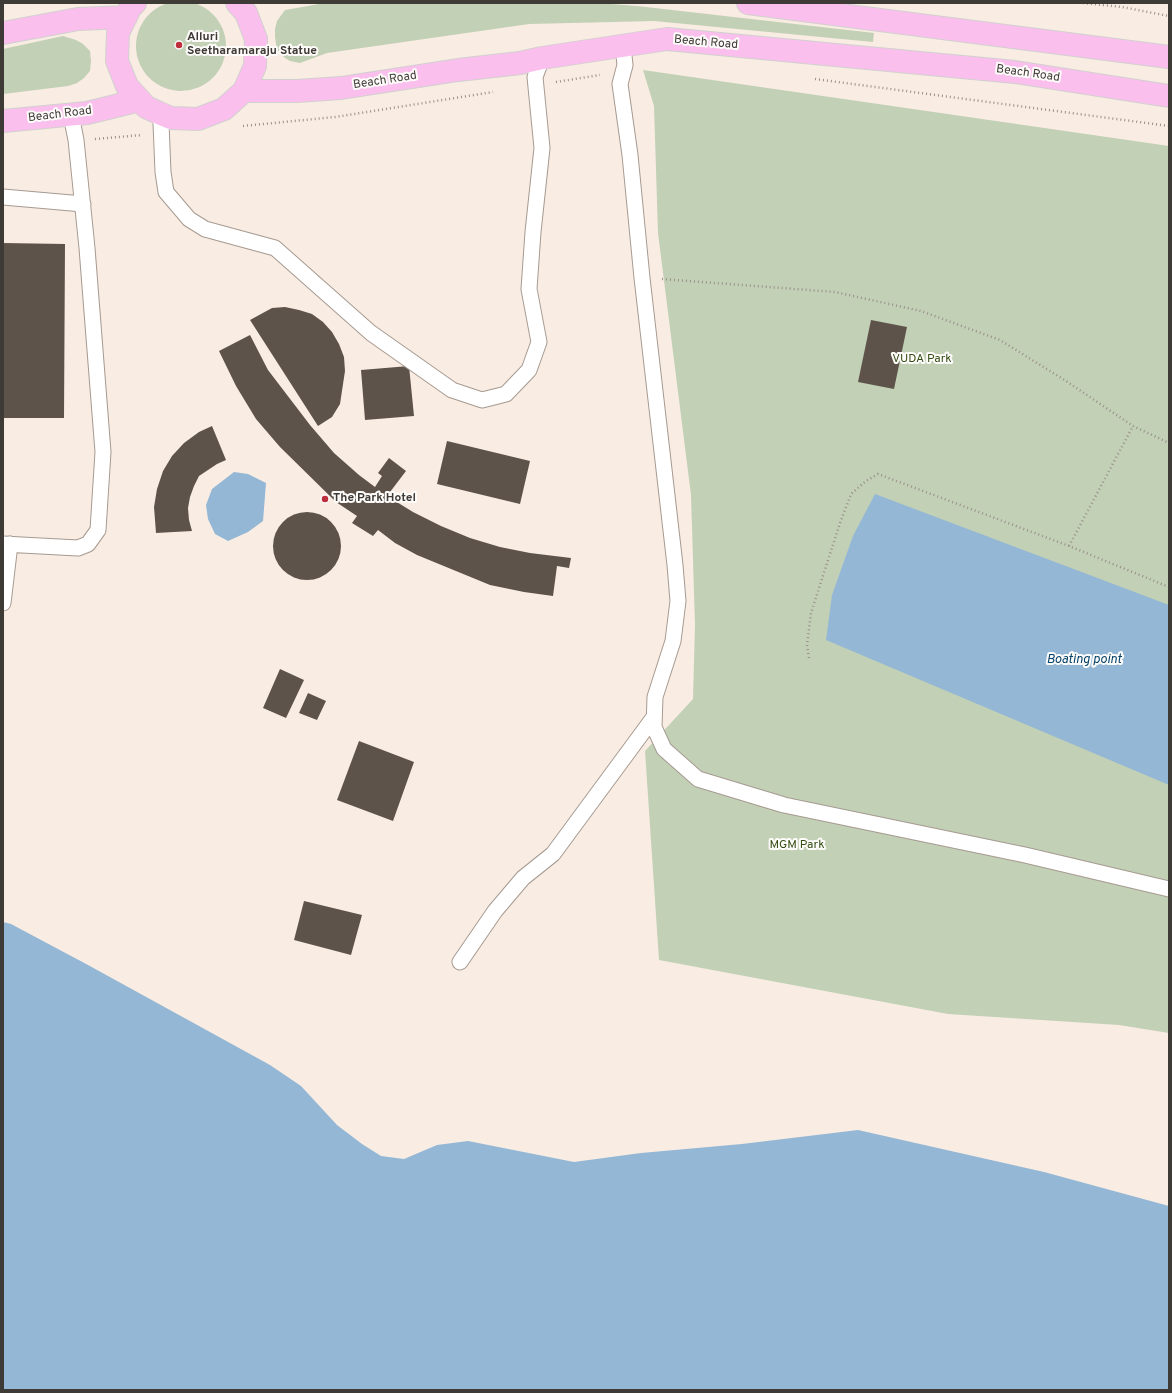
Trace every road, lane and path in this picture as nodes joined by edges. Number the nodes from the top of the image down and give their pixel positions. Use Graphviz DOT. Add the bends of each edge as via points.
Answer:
graph roads {
  1 [pos="237,3"];
  2 [pos="748,3"];
  3 [pos="1083,3"];
  4 [pos="131,10"];
  5 [pos="1169,16"];
  6 [pos="3,33"];
  7 [pos="624,56"];
  8 [pos="1169,57"];
  9 [pos="542,58"];
  10 [pos="814,79"];
  11 [pos="536,85"];
  12 [pos="244,91"];
  13 [pos="497,91"];
  14 [pos="1169,96"];
  15 [pos="140,100"];
  16 [pos="71,115"];
  17 [pos="3,121"];
  18 [pos="161,123"];
  19 [pos="239,126"];
  20 [pos="1169,126"];
  21 [pos="76,140"];
  22 [pos="3,197"];
  23 [pos="83,204"];
  24 [pos="642,278"];
  25 [pos="1133,426"];
  26 [pos="1169,443"];
  27 [pos="7,544"];
  28 [pos="1069,546"];
  29 [pos="1169,587"];
  30 [pos="3,603"];
  31 [pos="809,658"];
  32 [pos="654,717"];
  33 [pos="1169,889"];
  34 [pos="460,962"];
  1 -- 12 [label="main road" via="246,13 256,39 255,66"];
  2 -- 8 [label="main road"];
  3 -- 5 [label="path"];
  4 -- 6 [label="main road"];
  4 -- 15 [label="main road" via="118,33 117,61 127,86"];
  7 -- 9 [label="main road, Beach Road"];
  7 -- 11 [label="path" via="597,76"];
  7 -- 14 [label="main road, Beach Road" via="667,39 1016,72"];
  7 -- 24 [label="lane" via="620,84"];
  9 -- 11 [label="lane" via="535,77"];
  9 -- 12 [label="main road, Beach Road" via="520,64 458,70 341,88"];
  10 -- 20 [label="path"];
  11 -- 18 [label="lane" via="542,148 528,289 539,342 529,370 506,394 482,400 452,390 371,333 275,248 205,229 189,219 166,192"];
  12 -- 18 [label="main road" via="224,110 198,119 171,118"];
  13 -- 19 [label="path" via="335,117"];
  15 -- 16 [label="main road, Beach Road"];
  15 -- 18 [label="main road"];
  16 -- 17 [label="main road, Beach Road"];
  16 -- 21 [label="lane"];
  18 -- 21 [label="path"];
  21 -- 23 [label="lane"];
  22 -- 23 [label="lane"];
  23 -- 27 [label="lane" via="103,452 98,530 88,544 78,548"];
  24 -- 25 [label="path" via="835,292 920,311 1000,340"];
  24 -- 32 [label="lane" via="678,601 673,641 655,697"];
  25 -- 26 [label="path"];
  25 -- 28 [label="path"];
  27 -- 30 [label="lane"];
  28 -- 29 [label="path"];
  28 -- 31 [label="path" via="878,474 852,494 840,523 811,613 807,645"];
  32 -- 33 [label="lane" via="654,727 664,749 698,779 784,805 1025,855"];
  32 -- 34 [label="lane" via="554,854 523,878"];
}
